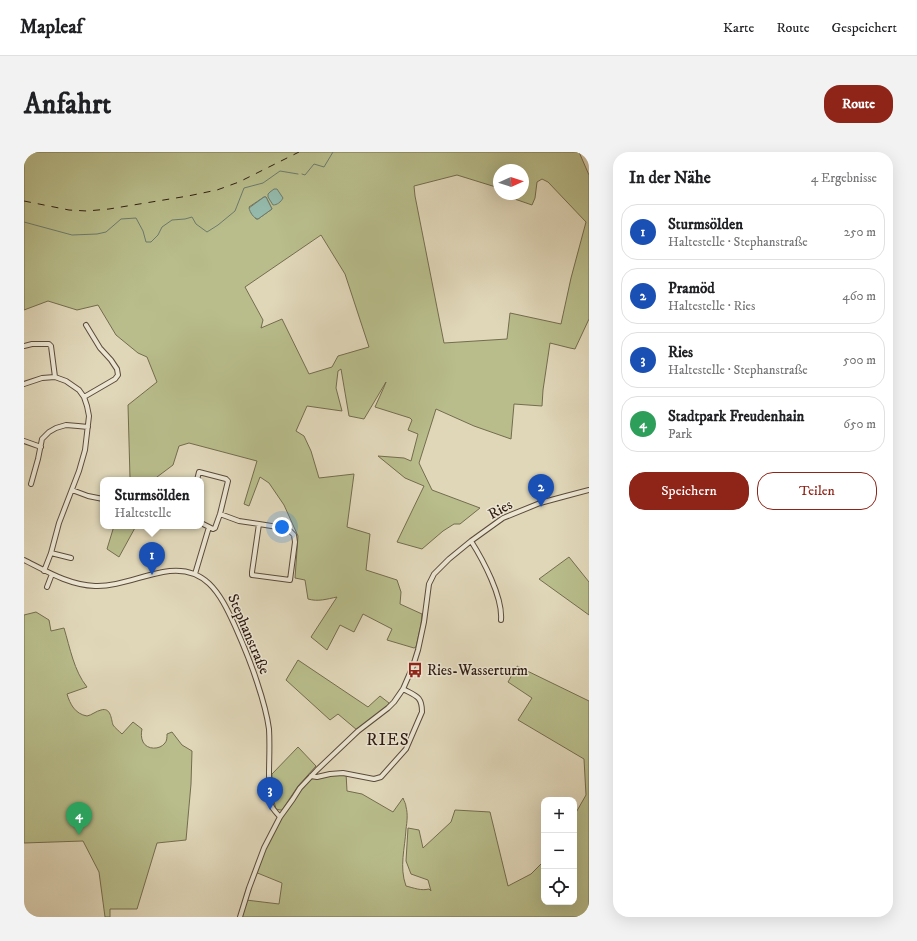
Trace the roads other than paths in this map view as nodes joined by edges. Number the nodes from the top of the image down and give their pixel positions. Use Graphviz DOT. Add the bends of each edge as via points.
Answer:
graph roads {
  1 [pos="86,325"];
  2 [pos="24,346"];
  3 [pos="55,377"];
  4 [pos="24,384"];
  5 [pos="84,397"];
  6 [pos="88,428"];
  7 [pos="24,441"];
  8 [pos="41,447"];
  9 [pos="198,477"];
  10 [pos="32,484"];
  11 [pos="72,490"];
  12 [pos="589,490"];
  13 [pos="100,498"];
  14 [pos="220,514"];
  15 [pos="259,524"];
  16 [pos="204,525"];
  17 [pos="209,527"];
  18 [pos="471,541"];
  19 [pos="51,553"];
  20 [pos="71,558"];
  21 [pos="24,560"];
  22 [pos="44,570"];
  23 [pos="52,574"];
  24 [pos="195,574"];
  25 [pos="47,587"];
  26 [pos="501,620"];
  27 [pos="403,689"];
  28 [pos="311,776"];
  29 [pos="280,817"];
  30 [pos="240,917"];
  1 -- 5 [label="street" via="117,369 118,375"];
  2 -- 3 [label="street" via="51,346"];
  3 -- 4 [label="street"];
  3 -- 5 [label="street" via="73,385"];
  5 -- 6 [label="street" via="89,416"];
  6 -- 8 [label="street" via="56,428 42,439"];
  6 -- 11 [label="street" via="85,450"];
  7 -- 8 [label="street"];
  8 -- 10 [label="street"];
  9 -- 14 [label="street" via="199,472 228,480"];
  11 -- 13 [label="street"];
  11 -- 19 [label="street"];
  12 -- 18 [label="street, Ries" via="540,503 503,518"];
  14 -- 15 [label="street" via="239,521"];
  14 -- 17 [label="street" via="215,528"];
  15 -- 15 [label="street" via="252,575 290,580 294,535 284,528"];
  16 -- 17 [label="street"];
  17 -- 24 [label="street"];
  18 -- 26 [label="street" via="499,600"];
  18 -- 27 [label="street, Ries" via="439,568 430,580 421,639"];
  19 -- 20 [label="street"];
  19 -- 22 [label="street"];
  21 -- 22 [label="street, Stephanstraße"];
  22 -- 23 [label="street, Stephanstraße"];
  23 -- 24 [label="street, Stephanstraße" via="77,584 94,586 116,584 179,570"];
  23 -- 25 [label="street"];
  24 -- 29 [label="street, Stephanstraße" via="218,593 251,665 269,728 270,800"];
  27 -- 28 [label="street, Ries" via="388,708 358,731"];
  27 -- 28 [label="street" via="420,700 422,712 406,749 381,777 374,779 343,773"];
  28 -- 29 [label="street, Ries"];
  29 -- 30 [label="street, Ries" via="264,848"];
}
